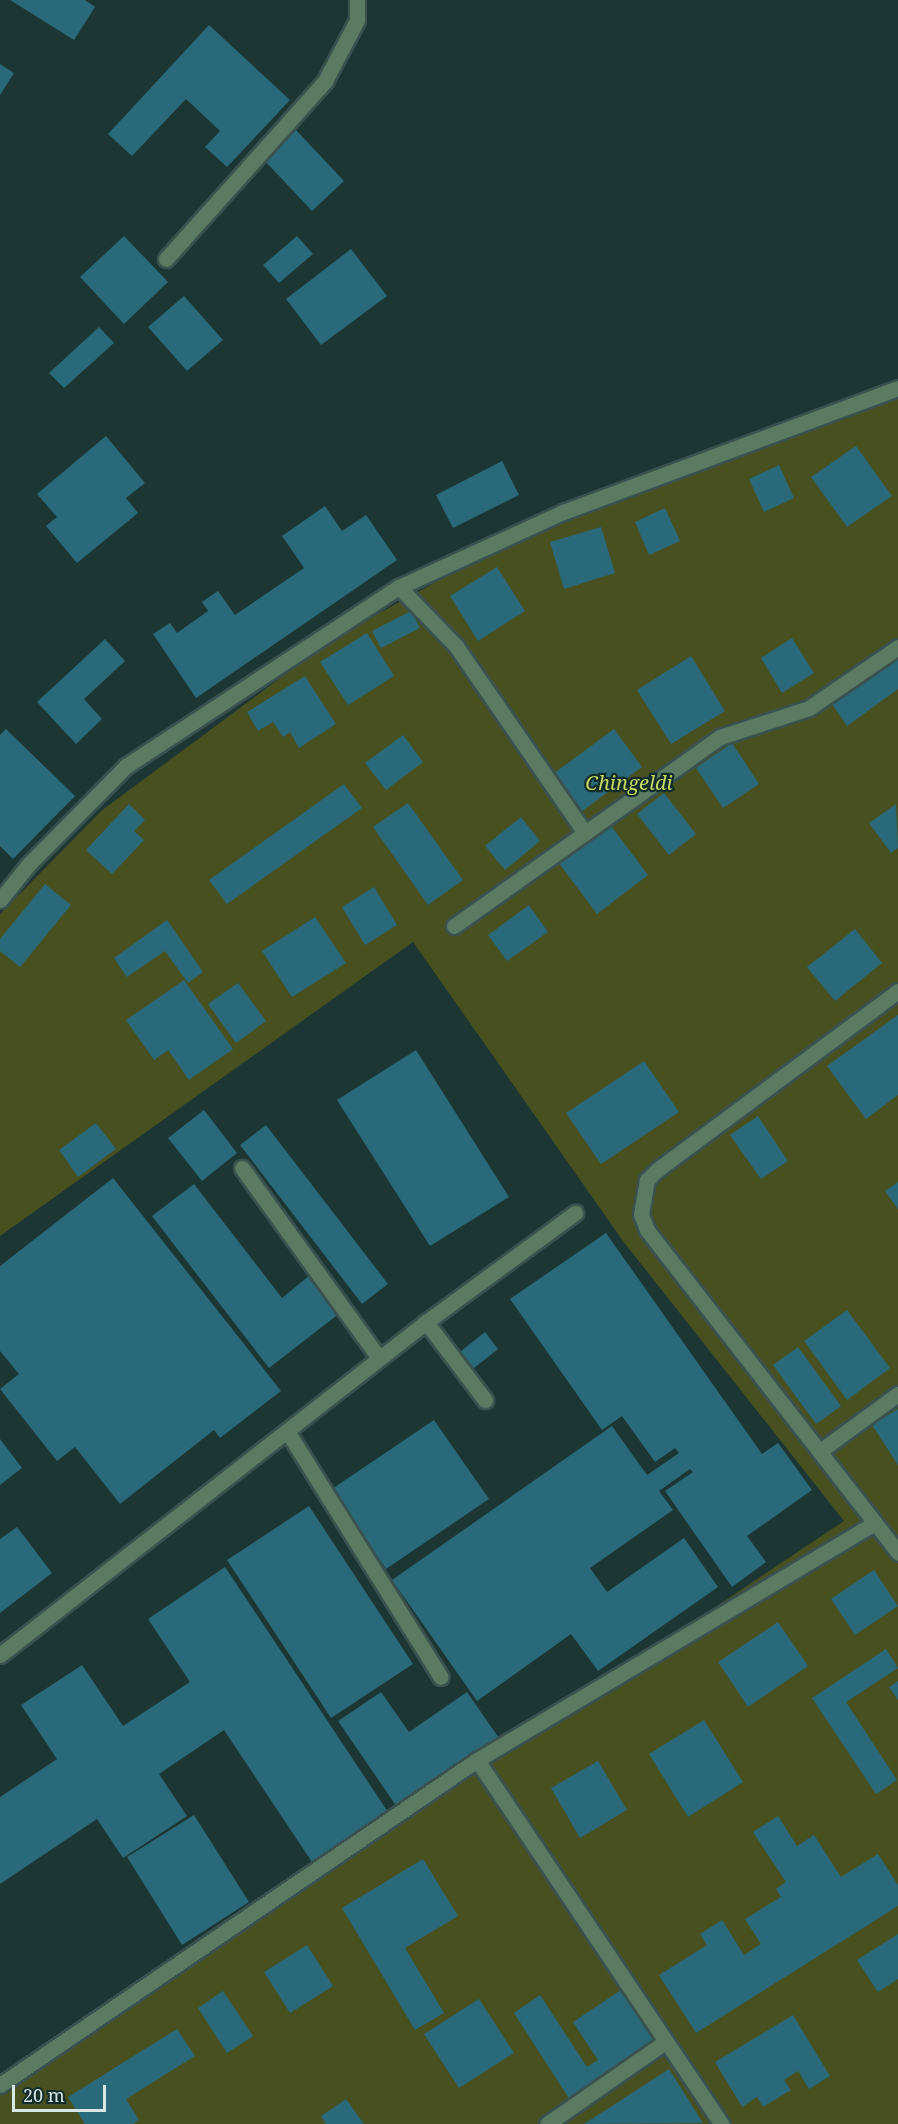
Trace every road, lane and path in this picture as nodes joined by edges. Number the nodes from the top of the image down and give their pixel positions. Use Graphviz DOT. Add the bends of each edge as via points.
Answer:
graph roads {
  1 [pos="357,0"];
  2 [pos="166,259"];
  3 [pos="898,388"];
  4 [pos="399,587"];
  5 [pos="898,646"];
  6 [pos="585,833"];
  7 [pos="0,900"];
  8 [pos="454,926"];
  9 [pos="898,991"];
  10 [pos="242,1168"];
  11 [pos="575,1213"];
  12 [pos="426,1322"];
  13 [pos="380,1358"];
  14 [pos="898,1395"];
  15 [pos="485,1400"];
  16 [pos="287,1431"];
  17 [pos="820,1451"];
  18 [pos="874,1523"];
  19 [pos="898,1553"];
  20 [pos="0,1655"];
  21 [pos="441,1677"];
  22 [pos="477,1760"];
  23 [pos="665,2042"];
  24 [pos="0,2085"];
  25 [pos="547,2124"];
  26 [pos="722,2124"];
  1 -- 2 [label="street" via="357,20 325,81"];
  3 -- 4 [label="street" via="563,512"];
  4 -- 6 [label="street" via="456,646"];
  4 -- 7 [label="street" via="126,766"];
  5 -- 6 [label="street" via="809,708 720,737"];
  6 -- 8 [label="street"];
  9 -- 17 [label="street" via="658,1169 647,1180 641,1197 641,1214 647,1230"];
  10 -- 13 [label="street"];
  11 -- 12 [label="street"];
  12 -- 13 [label="street"];
  12 -- 15 [label="street"];
  13 -- 16 [label="street"];
  14 -- 17 [label="street"];
  16 -- 20 [label="street"];
  16 -- 21 [label="street"];
  17 -- 18 [label="street"];
  18 -- 19 [label="street"];
  18 -- 22 [label="street"];
  22 -- 23 [label="street"];
  22 -- 24 [label="street"];
  23 -- 25 [label="street"];
  23 -- 26 [label="street"];
}
